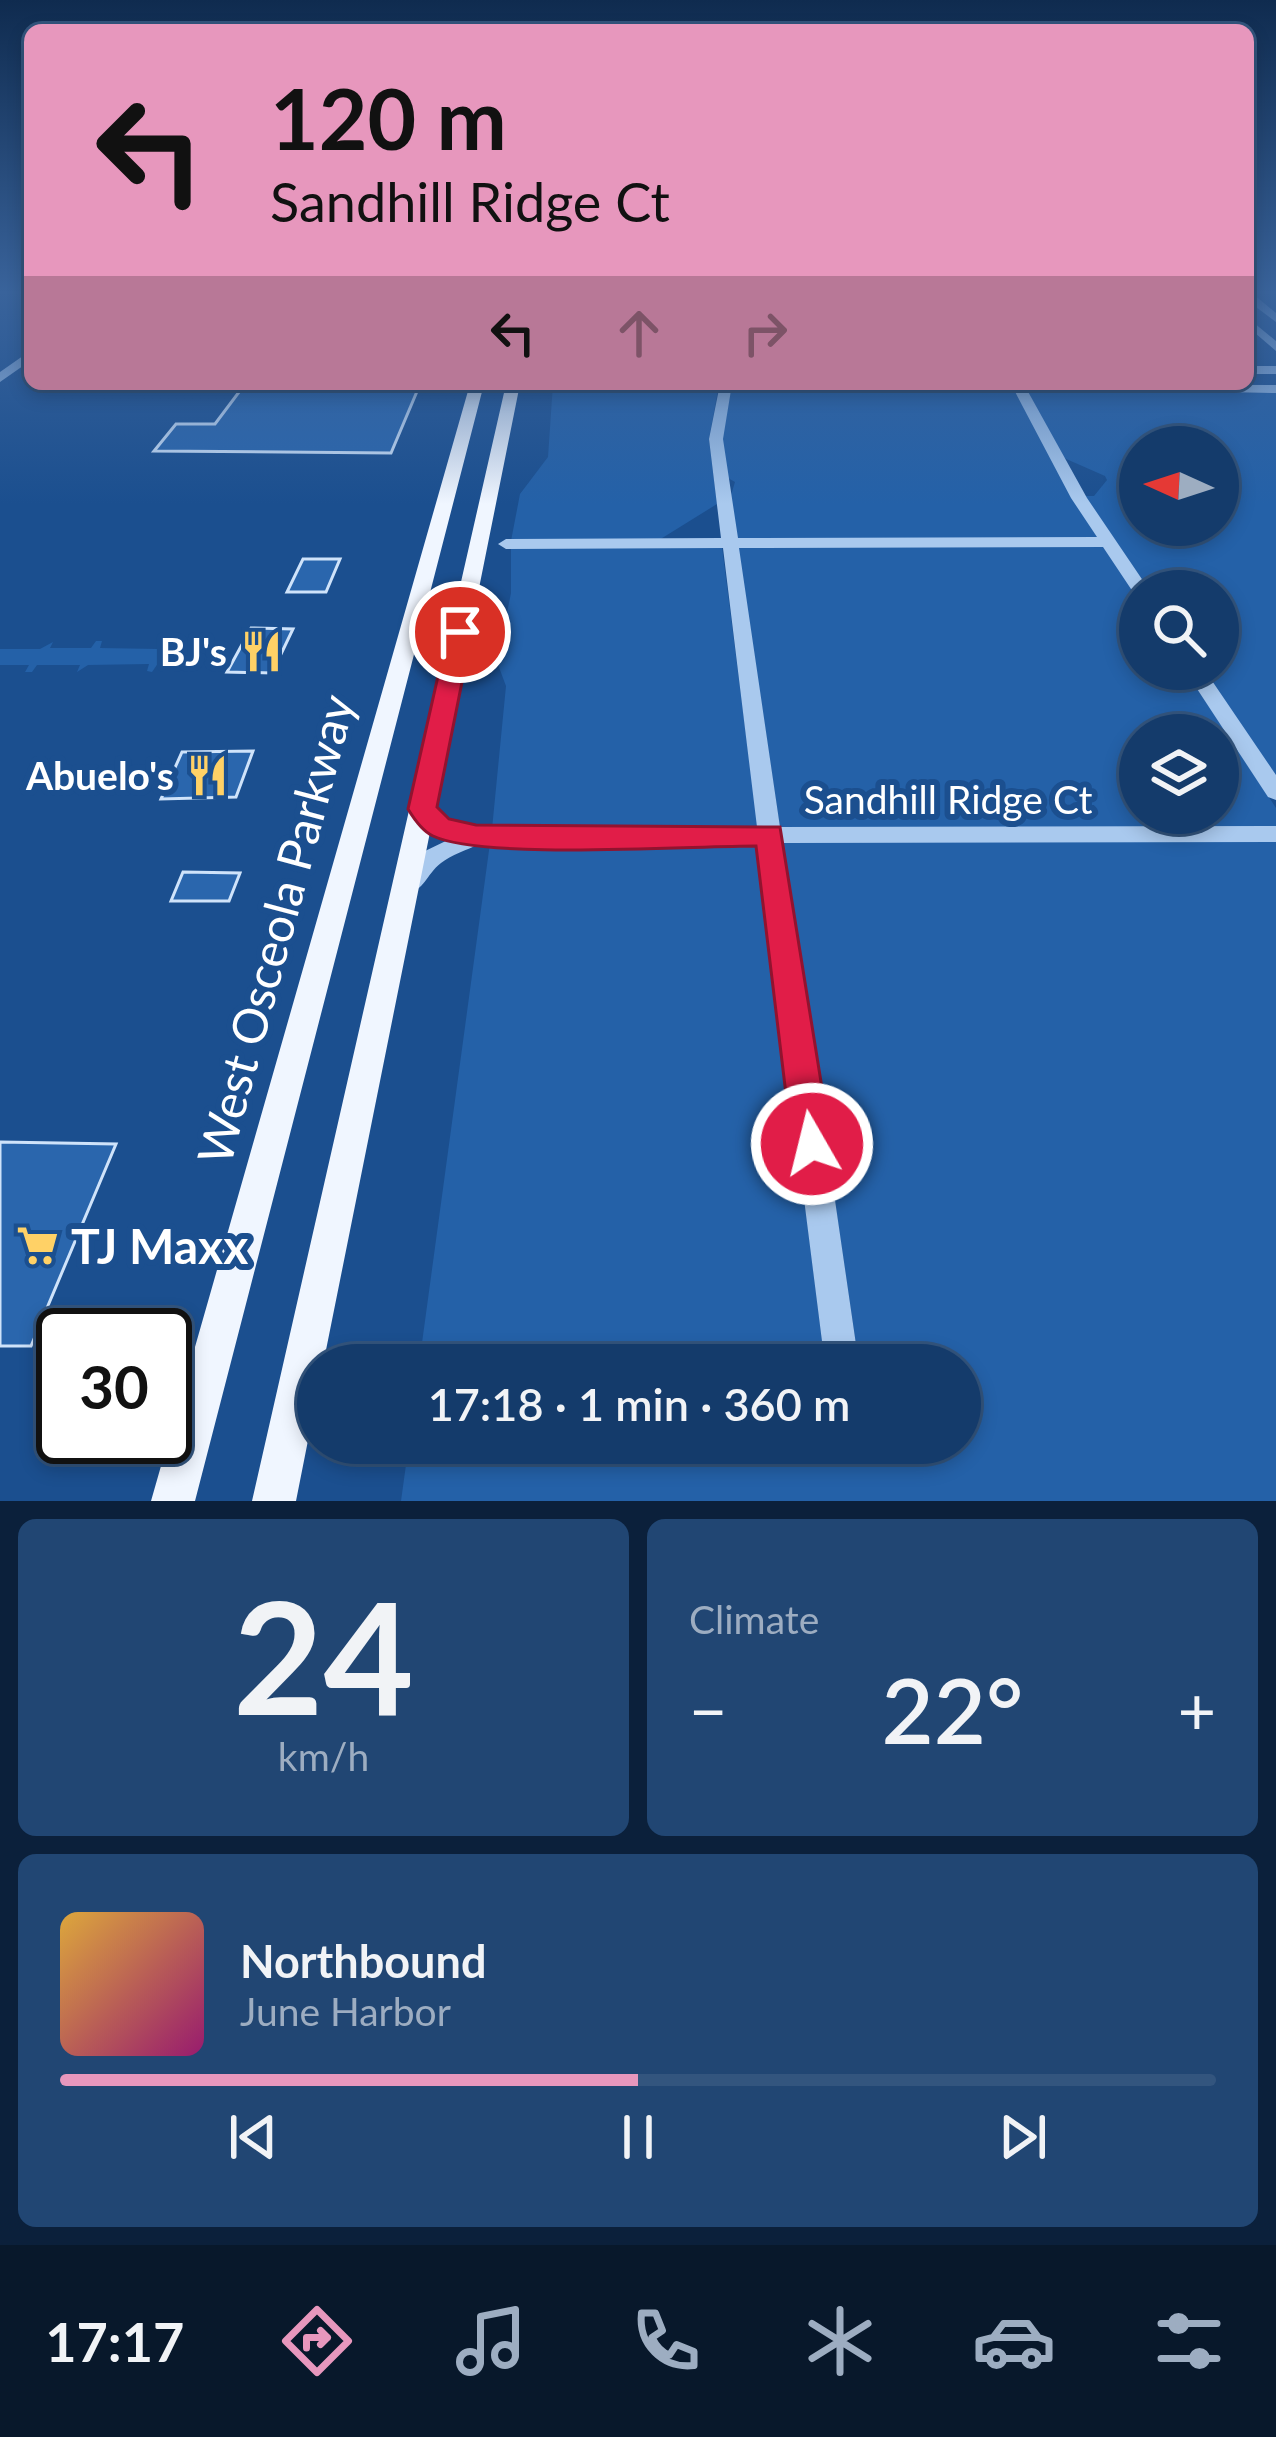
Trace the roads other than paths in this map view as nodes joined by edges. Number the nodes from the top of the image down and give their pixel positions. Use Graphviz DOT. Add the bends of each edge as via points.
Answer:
graph roads {
  1 [pos="474,390"];
  2 [pos="512,390"];
  3 [pos="724,390"];
  4 [pos="1020,390"];
  5 [pos="1109,542"];
  6 [pos="506,544"];
  7 [pos="730,544"];
  8 [pos="1128,570"];
  9 [pos="1208,690"];
  10 [pos="1276,792"];
  11 [pos="422,809"];
  12 [pos="1276,834"];
  13 [pos="770,835"];
  14 [pos="476,836"];
  15 [pos="405,890"];
  16 [pos="839,1344"];
  17 [pos="173,1501"];
  18 [pos="274,1501"];
  1 -- 17 [label="main road, West Osceola Parkway"];
  2 -- 11 [label="main road"];
  3 -- 7 [label="street" via="716,439"];
  4 -- 5 [label="street"];
  5 -- 7 [label="street"];
  5 -- 8 [label="street"];
  6 -- 7 [label="street"];
  7 -- 13 [label="street"];
  9 -- 10 [label="street"];
  11 -- 14 [label="street" via="440,827"];
  11 -- 15 [label="main road"];
  12 -- 13 [label="street, Sandhill Ridge Ct"];
  13 -- 14 [label="street, Sandhill Ridge Ct"];
  13 -- 16 [label="street"];
  14 -- 15 [label="street" via="430,858"];
  15 -- 18 [label="main road"];
}
